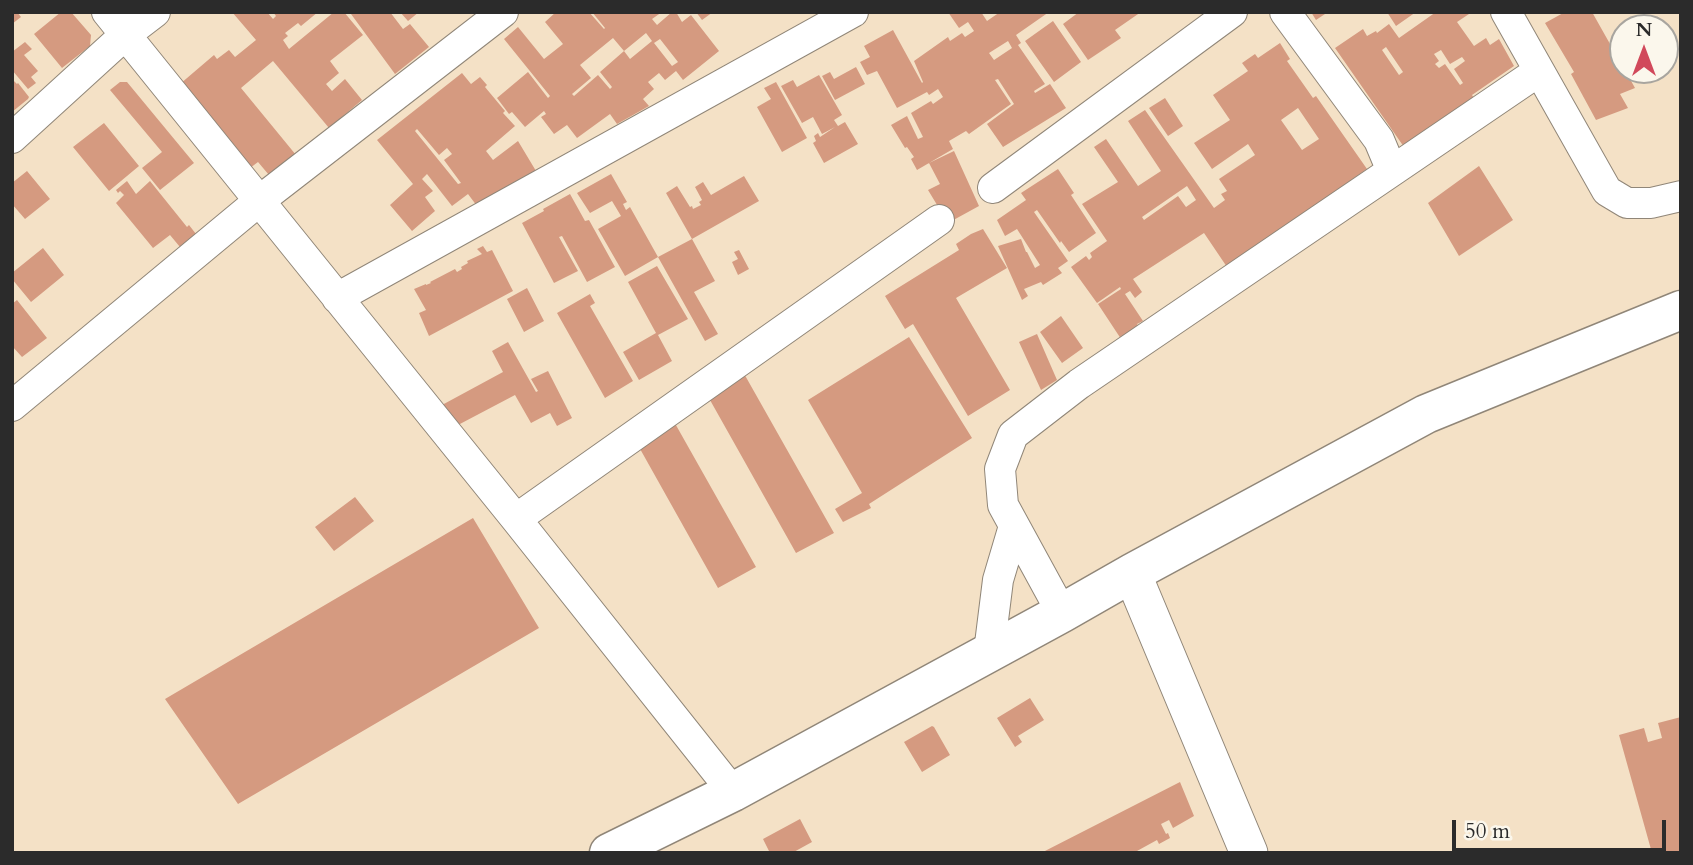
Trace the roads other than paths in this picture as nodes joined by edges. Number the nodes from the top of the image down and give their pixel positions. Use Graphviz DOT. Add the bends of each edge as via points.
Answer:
graph roads {
  1 [pos="107,12"];
  2 [pos="155,12"];
  3 [pos="503,12"];
  4 [pos="1232,12"];
  5 [pos="1285,12"];
  6 [pos="1506,12"];
  7 [pos="851,13"];
  8 [pos="125,36"];
  9 [pos="1539,71"];
  10 [pos="12,138"];
  11 [pos="1392,171"];
  12 [pos="993,188"];
  13 [pos="1681,195"];
  14 [pos="259,201"];
  15 [pos="939,220"];
  16 [pos="337,298"];
  17 [pos="1681,310"];
  18 [pos="12,406"];
  19 [pos="516,519"];
  20 [pos="1014,526"];
  21 [pos="1132,573"];
  22 [pos="1062,612"];
  23 [pos="989,652"];
  24 [pos="733,792"];
  25 [pos="610,853"];
  26 [pos="1249,853"];
  1 -- 8 [label="street"];
  2 -- 8 [label="street"];
  3 -- 14 [label="street"];
  4 -- 12 [label="street"];
  5 -- 11 [label="street" via="1379,140"];
  6 -- 9 [label="street"];
  7 -- 16 [label="street"];
  8 -- 10 [label="street"];
  8 -- 14 [label="street"];
  9 -- 11 [label="street"];
  9 -- 13 [label="street" via="1608,191 1627,203 1651,204"];
  11 -- 20 [label="street" via="1079,384 1013,435 1000,468 1003,505"];
  14 -- 16 [label="street"];
  14 -- 18 [label="street"];
  15 -- 19 [label="street"];
  16 -- 19 [label="street"];
  17 -- 21 [label="main road" via="1426,414"];
  19 -- 24 [label="street"];
  20 -- 22 [label="street"];
  20 -- 23 [label="street" via="998,580"];
  21 -- 22 [label="main road"];
  21 -- 26 [label="street"];
  22 -- 23 [label="main road"];
  23 -- 24 [label="main road"];
  24 -- 25 [label="main road"];
}
